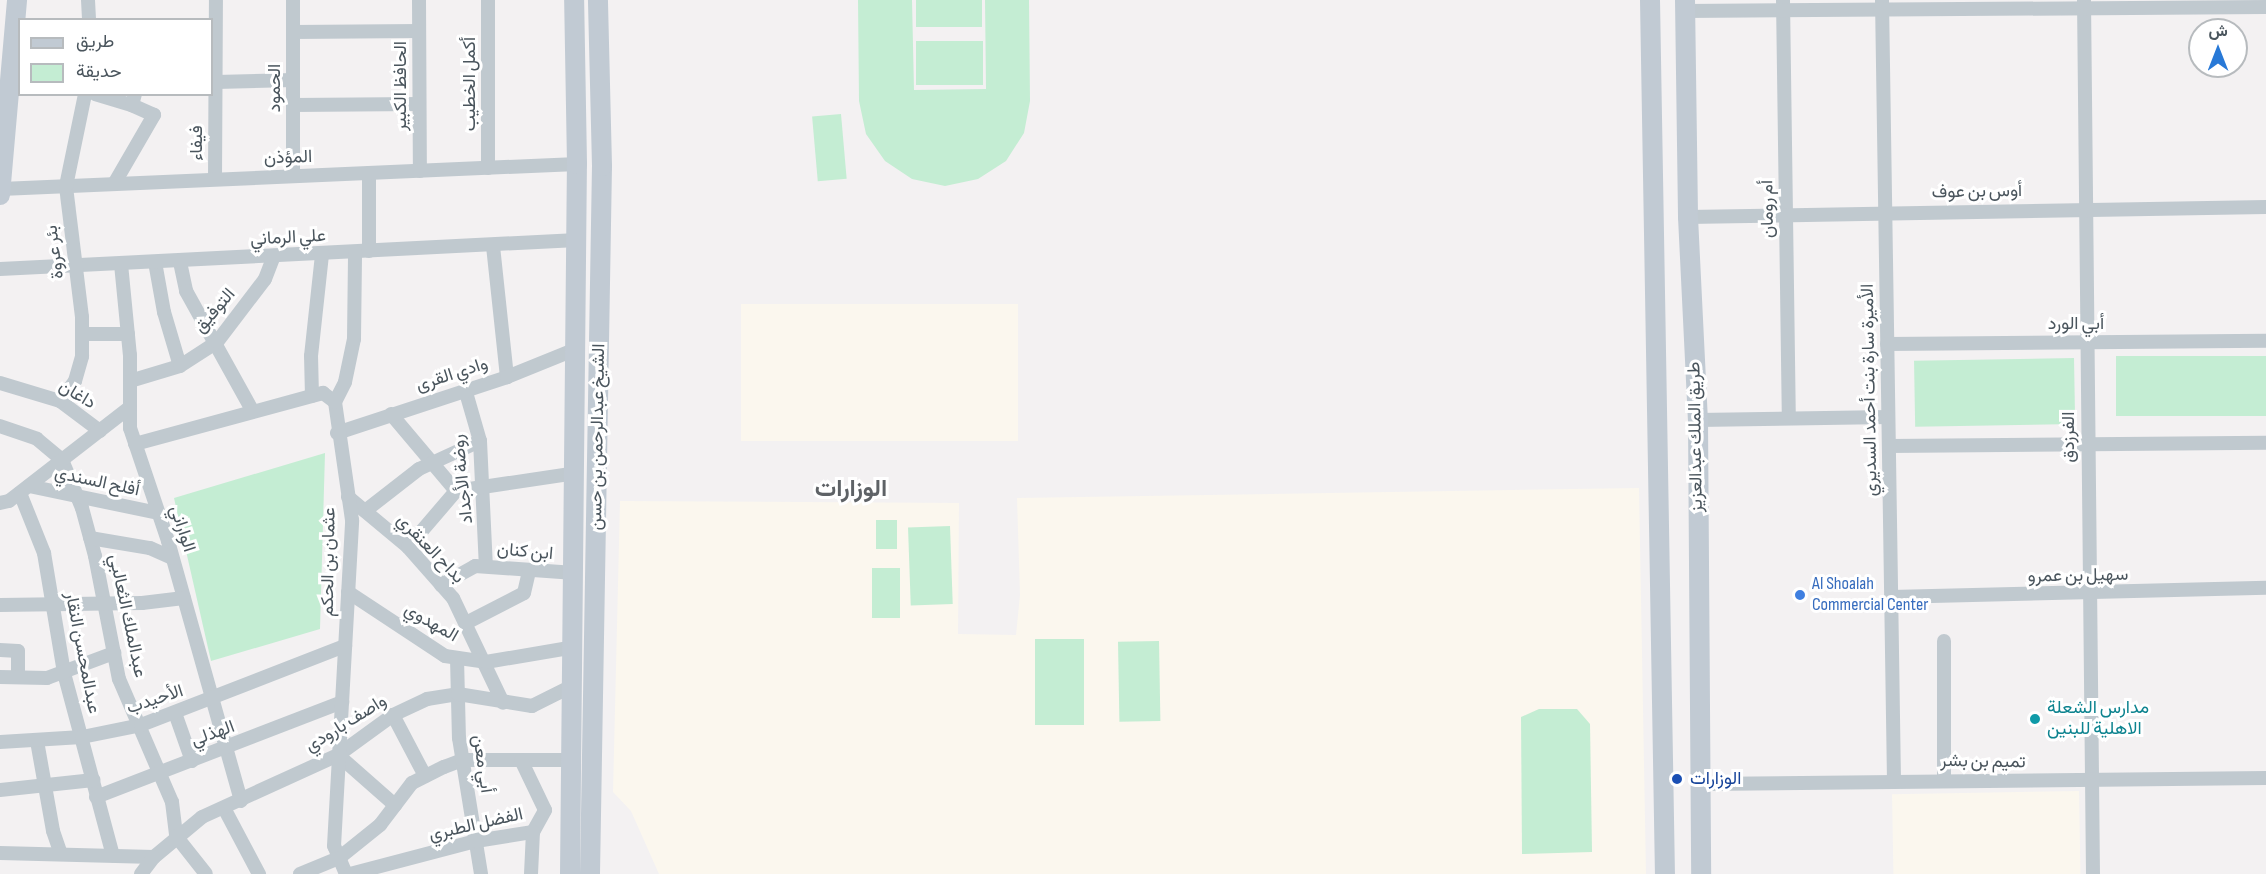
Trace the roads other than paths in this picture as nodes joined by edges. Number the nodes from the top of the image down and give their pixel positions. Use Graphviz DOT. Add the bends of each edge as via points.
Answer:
graph roads {
  1 [pos="17,0"];
  2 [pos="88,0"];
  3 [pos="216,0"];
  4 [pos="294,0"];
  5 [pos="419,0"];
  6 [pos="488,0"];
  7 [pos="574,0"];
  8 [pos="598,0"];
  9 [pos="1650,0"];
  10 [pos="2185,3"];
  11 [pos="1783,4"];
  12 [pos="1882,4"];
  13 [pos="1983,4"];
  14 [pos="2084,4"];
  15 [pos="1685,5"];
  16 [pos="2266,7"];
  17 [pos="89,18"];
  18 [pos="214,31"];
  19 [pos="419,31"];
  20 [pos="293,32"];
  21 [pos="599,44"];
  22 [pos="575,45"];
  23 [pos="293,80"];
  24 [pos="216,82"];
  25 [pos="85,96"];
  26 [pos="108,96"];
  27 [pos="4,98"];
  28 [pos="134,100"];
  29 [pos="419,104"];
  30 [pos="293,105"];
  31 [pos="578,164"];
  32 [pos="489,168"];
  33 [pos="420,171"];
  34 [pos="369,173"];
  35 [pos="293,176"];
  36 [pos="215,179"];
  37 [pos="114,184"];
  38 [pos="66,186"];
  39 [pos="1,189"];
  40 [pos="0,195"];
  41 [pos="2085,207"];
  42 [pos="2266,207"];
  43 [pos="1887,212"];
  44 [pos="1786,214"];
  45 [pos="1688,217"];
  46 [pos="577,240"];
  47 [pos="493,246"];
  48 [pos="369,251"];
  49 [pos="355,252"];
  50 [pos="322,254"];
  51 [pos="274,256"];
  52 [pos="155,262"];
  53 [pos="180,262"];
  54 [pos="121,264"];
  55 [pos="75,266"];
  56 [pos="0,269"];
  57 [pos="82,334"];
  58 [pos="128,334"];
  59 [pos="2266,341"];
  60 [pos="217,342"];
  61 [pos="2087,342"];
  62 [pos="1887,344"];
  63 [pos="576,349"];
  64 [pos="180,366"];
  65 [pos="507,377"];
  66 [pos="130,381"];
  67 [pos="0,383"];
  68 [pos="465,389"];
  69 [pos="312,396"];
  70 [pos="60,401"];
  71 [pos="335,402"];
  72 [pos="130,407"];
  73 [pos="252,410"];
  74 [pos="391,414"];
  75 [pos="1789,417"];
  76 [pos="1888,417"];
  77 [pos="1698,420"];
  78 [pos="0,426"];
  79 [pos="100,431"];
  80 [pos="337,433"];
  81 [pos="480,441"];
  82 [pos="2266,443"];
  83 [pos="135,444"];
  84 [pos="2087,445"];
  85 [pos="1888,446"];
  86 [pos="62,460"];
  87 [pos="433,463"];
  88 [pos="576,473"];
  89 [pos="482,489"];
  90 [pos="25,490"];
  91 [pos="456,491"];
  92 [pos="77,497"];
  93 [pos="348,497"];
  94 [pos="0,503"];
  95 [pos="365,511"];
  96 [pos="158,513"];
  97 [pos="90,538"];
  98 [pos="408,547"];
  99 [pos="172,558"];
  100 [pos="486,566"];
  101 [pos="529,571"];
  102 [pos="575,573"];
  103 [pos="441,585"];
  104 [pos="2266,588"];
  105 [pos="348,592"];
  106 [pos="2090,595"];
  107 [pos="1891,597"];
  108 [pos="184,598"];
  109 [pos="54,604"];
  110 [pos="103,604"];
  111 [pos="0,605"];
  112 [pos="466,623"];
  113 [pos="1944,641"];
  114 [pos="345,646"];
  115 [pos="575,647"];
  116 [pos="0,650"];
  117 [pos="114,653"];
  118 [pos="457,658"];
  119 [pos="486,662"];
  120 [pos="64,673"];
  121 [pos="0,677"];
  122 [pos="18,677"];
  123 [pos="574,685"];
  124 [pos="458,694"];
  125 [pos="213,700"];
  126 [pos="342,702"];
  127 [pos="503,703"];
  128 [pos="175,713"];
  129 [pos="393,715"];
  130 [pos="141,725"];
  131 [pos="82,737"];
  132 [pos="37,741"];
  133 [pos="0,742"];
  134 [pos="226,749"];
  135 [pos="338,755"];
  136 [pos="462,759"];
  137 [pos="522,760"];
  138 [pos="574,760"];
  139 [pos="192,761"];
  140 [pos="157,773"];
  141 [pos="425,776"];
  142 [pos="2266,778"];
  143 [pos="93,780"];
  144 [pos="1894,780"];
  145 [pos="1944,780"];
  146 [pos="2093,782"];
  147 [pos="1701,784"];
  148 [pos="47,786"];
  149 [pos="0,790"];
  150 [pos="96,797"];
  151 [pos="241,801"];
  152 [pos="395,805"];
  153 [pos="224,808"];
  154 [pos="545,810"];
  155 [pos="574,810"];
  156 [pos="533,832"];
  157 [pos="176,836"];
  158 [pos="476,842"];
  159 [pos="0,853"];
  160 [pos="62,855"];
  161 [pos="113,856"];
  162 [pos="154,857"];
  163 [pos="339,858"];
  164 [pos="141,874"];
  165 [pos="206,874"];
  166 [pos="259,874"];
  167 [pos="300,874"];
  168 [pos="348,874"];
  169 [pos="481,874"];
  170 [pos="531,874"];
  171 [pos="570,874"];
  172 [pos="590,874"];
  173 [pos="1665,874"];
  174 [pos="1701,874"];
  175 [pos="2093,874"];
  1 -- 27 [label="street"];
  2 -- 17 [label="street"];
  3 -- 18 [label="street, فيفاء"];
  4 -- 20 [label="street, الحمود"];
  5 -- 19 [label="street, الحافظ الكبير"];
  6 -- 32 [label="street, أكمل الخطيب"];
  7 -- 22 [label="street, الشيخ عبدالرحمن بن حسن"];
  8 -- 21 [label="street, الشيخ عبدالرحمن بن حسن"];
  9 -- 173 [label="street"];
  10 -- 14 [label="street"];
  10 -- 16 [label="street"];
  11 -- 12 [label="street"];
  11 -- 15 [label="street"];
  11 -- 44 [label="street, أم رومان"];
  12 -- 13 [label="street"];
  12 -- 43 [label="street, الأميرة سارة بنت أحمد السديري"];
  13 -- 14 [label="street"];
  14 -- 41 [label="street, الفرزدق"];
  15 -- 45 [label="street, طريق الملك عبدالعزيز"];
  18 -- 24 [label="street, فيفاء"];
  19 -- 20 [label="street"];
  19 -- 29 [label="street, الحافظ الكبير"];
  20 -- 23 [label="street, الحمود"];
  21 -- 22 [label="street"];
  21 -- 172 [label="street, الشيخ عبدالرحمن بن حسن" via="602,166"];
  22 -- 31 [label="street, الشيخ عبدالرحمن بن حسن"];
  23 -- 24 [label="street"];
  23 -- 30 [label="street, الحمود"];
  24 -- 36 [label="street, فيفاء"];
  25 -- 38 [label="street, بئر عروة"];
  26 -- 28 [label="street"];
  27 -- 39 [label="street"];
  28 -- 37 [label="street" via="154,115"];
  29 -- 30 [label="street"];
  29 -- 33 [label="street, الحافظ الكبير"];
  30 -- 35 [label="street, الحمود"];
  31 -- 32 [label="street, المؤذن"];
  31 -- 46 [label="street, الشيخ عبدالرحمن بن حسن"];
  32 -- 33 [label="street, المؤذن"];
  33 -- 34 [label="street, المؤذن"];
  34 -- 35 [label="street, المؤذن"];
  34 -- 48 [label="street"];
  35 -- 36 [label="street, المؤذن"];
  36 -- 37 [label="street, المؤذن"];
  37 -- 38 [label="street, المؤذن"];
  38 -- 39 [label="street, المؤذن"];
  38 -- 55 [label="street, بئر عروة"];
  39 -- 40 [label="street"];
  41 -- 42 [label="street, أوس بن عوف"];
  41 -- 43 [label="street, أوس بن عوف"];
  41 -- 61 [label="street, الفرزدق"];
  43 -- 44 [label="street, أوس بن عوف"];
  43 -- 62 [label="street, الأميرة سارة بنت أحمد السديري"];
  44 -- 45 [label="street, أوس بن عوف"];
  44 -- 75 [label="street, أم رومان"];
  45 -- 77 [label="street, طريق الملك عبدالعزيز"];
  46 -- 47 [label="street, علي الرماني"];
  46 -- 63 [label="street, الشيخ عبدالرحمن بن حسن"];
  47 -- 48 [label="street, علي الرماني"];
  47 -- 65 [label="street"];
  48 -- 49 [label="street, علي الرماني"];
  49 -- 50 [label="street, علي الرماني"];
  49 -- 71 [label="street, عثمان بن الحكم" via="354,339 345,382"];
  50 -- 51 [label="street, علي الرماني"];
  50 -- 69 [label="street" via="311,356"];
  51 -- 53 [label="street, علي الرماني"];
  51 -- 60 [label="street, التوفيق" via="265,279"];
  52 -- 53 [label="street, علي الرماني"];
  52 -- 54 [label="street, علي الرماني"];
  52 -- 64 [label="street"];
  53 -- 60 [label="street" via="186,291"];
  54 -- 55 [label="street, علي الرماني"];
  54 -- 58 [label="street, الواراني"];
  55 -- 56 [label="street, علي الرماني"];
  55 -- 57 [label="street, بئر عروة"];
  57 -- 58 [label="street"];
  57 -- 70 [label="street, بئر عروة" via="82,356 75,381"];
  58 -- 66 [label="street, الواراني"];
  59 -- 61 [label="street, أبي الورد"];
  60 -- 64 [label="street, التوفيق"];
  60 -- 73 [label="street"];
  61 -- 62 [label="street, أبي الورد"];
  61 -- 84 [label="street, الفرزدق"];
  62 -- 76 [label="street, الأميرة سارة بنت أحمد السديري"];
  63 -- 65 [label="street, وادي القرى"];
  63 -- 88 [label="street, الشيخ عبدالرحمن بن حسن"];
  64 -- 66 [label="street, التوفيق"];
  65 -- 68 [label="street, وادي القرى"];
  66 -- 72 [label="street, الواراني"];
  67 -- 70 [label="street, داغان"];
  68 -- 74 [label="street, وادي القرى"];
  68 -- 81 [label="street, روضة الأجداد"];
  69 -- 71 [label="street" via="323,393"];
  69 -- 73 [label="street"];
  70 -- 79 [label="street, داغان"];
  71 -- 80 [label="street, عثمان بن الحكم"];
  72 -- 79 [label="street"];
  72 -- 83 [label="street, الواراني"];
  73 -- 83 [label="street"];
  74 -- 80 [label="street, وادي القرى"];
  74 -- 87 [label="street"];
  75 -- 76 [label="street"];
  75 -- 77 [label="street"];
  76 -- 85 [label="street, الأميرة سارة بنت أحمد السديري"];
  77 -- 147 [label="street, طريق الملك عبدالعزيز"];
  78 -- 86 [label="street, عبدالملك الثعالبي" via="37,439"];
  79 -- 86 [label="street"];
  80 -- 93 [label="street, عثمان بن الحكم"];
  81 -- 87 [label="street"];
  81 -- 89 [label="street, روضة الأجداد"];
  82 -- 84 [label="street"];
  83 -- 96 [label="street, الواراني"];
  84 -- 85 [label="street"];
  84 -- 106 [label="street, الفرزدق"];
  85 -- 107 [label="street, الأميرة سارة بنت أحمد السديري"];
  86 -- 90 [label="street"];
  86 -- 92 [label="street, عبدالملك الثعالبي"];
  87 -- 91 [label="street"];
  87 -- 95 [label="street"];
  88 -- 89 [label="street"];
  88 -- 102 [label="street, الشيخ عبدالرحمن بن حسن"];
  89 -- 91 [label="street"];
  89 -- 100 [label="street, روضة الأجداد"];
  90 -- 92 [label="street, أفلح السندي"];
  90 -- 94 [label="street"];
  90 -- 109 [label="street, عبدالمحسن النقار"];
  91 -- 98 [label="street"];
  92 -- 96 [label="street, أفلح السندي"];
  92 -- 97 [label="street, عبدالملك الثعالبي"];
  93 -- 95 [label="street, بداح العنقري"];
  93 -- 105 [label="street, عثمان بن الحكم" via="352,520"];
  95 -- 98 [label="street, بداح العنقري"];
  96 -- 99 [label="street, الواراني"];
  97 -- 99 [label="street" via="150,548"];
  97 -- 110 [label="street, عبدالملك الثعالبي"];
  98 -- 103 [label="street, بداح العنقري"];
  99 -- 108 [label="street, الواراني"];
  100 -- 101 [label="street, ابن كنان"];
  100 -- 103 [label="street, ابن كنان" via="475,566"];
  101 -- 102 [label="street, ابن كنان"];
  101 -- 112 [label="street" via="524,593"];
  102 -- 115 [label="street, الشيخ عبدالرحمن بن حسن"];
  103 -- 112 [label="street, بداح العنقري"];
  104 -- 106 [label="street, سهيل بن عمرو"];
  105 -- 114 [label="street, عثمان بن الحكم"];
  105 -- 118 [label="street, المهدوي" via="445,656"];
  106 -- 107 [label="street, سهيل بن عمرو"];
  106 -- 146 [label="street, الفرزدق"];
  107 -- 144 [label="street, الأميرة سارة بنت أحمد السديري"];
  108 -- 110 [label="street"];
  108 -- 125 [label="street, الواراني"];
  109 -- 110 [label="street"];
  109 -- 111 [label="street"];
  109 -- 120 [label="street, عبدالمحسن النقار"];
  110 -- 117 [label="street, عبدالملك الثعالبي"];
  112 -- 119 [label="street, بداح العنقري"];
  113 -- 145 [label="street"];
  114 -- 125 [label="street, الأحيدب"];
  114 -- 126 [label="street, عثمان بن الحكم"];
  115 -- 119 [label="street, المهدوي"];
  115 -- 123 [label="street, الشيخ عبدالرحمن بن حسن"];
  116 -- 122 [label="street" via="18,651"];
  117 -- 120 [label="street"];
  117 -- 130 [label="street, عبدالملك الثعالبي" via="119,679"];
  118 -- 119 [label="street, المهدوي"];
  118 -- 124 [label="street, أبي معن"];
  119 -- 127 [label="street, بداح العنقري"];
  120 -- 122 [label="street" via="47,678"];
  120 -- 131 [label="street, عبدالمحسن النقار"];
  121 -- 122 [label="street"];
  123 -- 127 [label="street, واصف بارودي" via="532,706"];
  123 -- 138 [label="street, الشيخ عبدالرحمن بن حسن"];
  124 -- 127 [label="street, واصف بارودي"];
  124 -- 129 [label="street, واصف بارودي" via="427,699"];
  124 -- 136 [label="street, أبي معن"];
  125 -- 128 [label="street, الأحيدب"];
  125 -- 134 [label="street, الواراني"];
  126 -- 134 [label="street, الهذلي"];
  126 -- 135 [label="street, عثمان بن الحكم"];
  128 -- 130 [label="street, الأحيدب"];
  128 -- 139 [label="street"];
  129 -- 135 [label="street, واصف بارودي"];
  129 -- 141 [label="street"];
  130 -- 131 [label="street, الأحيدب"];
  130 -- 140 [label="street, عبدالملك الثعالبي"];
  131 -- 132 [label="street, الأحيدب"];
  131 -- 143 [label="street, عبدالمحسن النقار"];
  132 -- 133 [label="street, الأحيدب"];
  132 -- 148 [label="street"];
  134 -- 139 [label="street, الهذلي"];
  134 -- 151 [label="street, الواراني"];
  135 -- 151 [label="street, واصف بارودي"];
  135 -- 152 [label="street" via="355,774"];
  135 -- 163 [label="street, عثمان بن الحكم" via="334,846"];
  136 -- 137 [label="street"];
  136 -- 141 [label="street"];
  136 -- 158 [label="street, أبي معن"];
  137 -- 138 [label="street"];
  137 -- 154 [label="street, الفضل الطبري"];
  138 -- 155 [label="street, الشيخ عبدالرحمن بن حسن"];
  139 -- 140 [label="street, الهذلي"];
  140 -- 150 [label="street, الهذلي"];
  140 -- 157 [label="street, عبدالملك الثعالبي" via="171,802"];
  141 -- 152 [label="street" via="412,783"];
  142 -- 146 [label="street, تميم بن بشر"];
  143 -- 148 [label="street"];
  143 -- 150 [label="street, عبدالمحسن النقار"];
  144 -- 145 [label="street, تميم بن بشر"];
  144 -- 147 [label="street, تميم بن بشر"];
  145 -- 146 [label="street, تميم بن بشر"];
  146 -- 175 [label="street, الفرزدق"];
  147 -- 174 [label="street, طريق الملك عبدالعزيز"];
  148 -- 149 [label="street"];
  148 -- 160 [label="street" via="53,831"];
  150 -- 161 [label="street, عبدالمحسن النقار"];
  151 -- 153 [label="street, واصف بارودي"];
  152 -- 163 [label="street" via="380,825"];
  153 -- 157 [label="street, واصف بارودي" via="202,817"];
  153 -- 166 [label="street"];
  154 -- 155 [label="street"];
  154 -- 156 [label="street, الفضل الطبري"];
  155 -- 171 [label="street, الشيخ عبدالرحمن بن حسن"];
  156 -- 158 [label="street, الفضل الطبري"];
  156 -- 170 [label="street"];
  157 -- 162 [label="street, واصف بارودي"];
  157 -- 165 [label="street, عبدالملك الثعالبي"];
  158 -- 168 [label="street, الفضل الطبري"];
  158 -- 169 [label="street, أبي معن"];
  159 -- 160 [label="street"];
  160 -- 161 [label="street"];
  161 -- 162 [label="street"];
  162 -- 164 [label="street, واصف بارودي"];
  163 -- 167 [label="street"];
  163 -- 168 [label="street, عثمان بن الحكم"];
}
